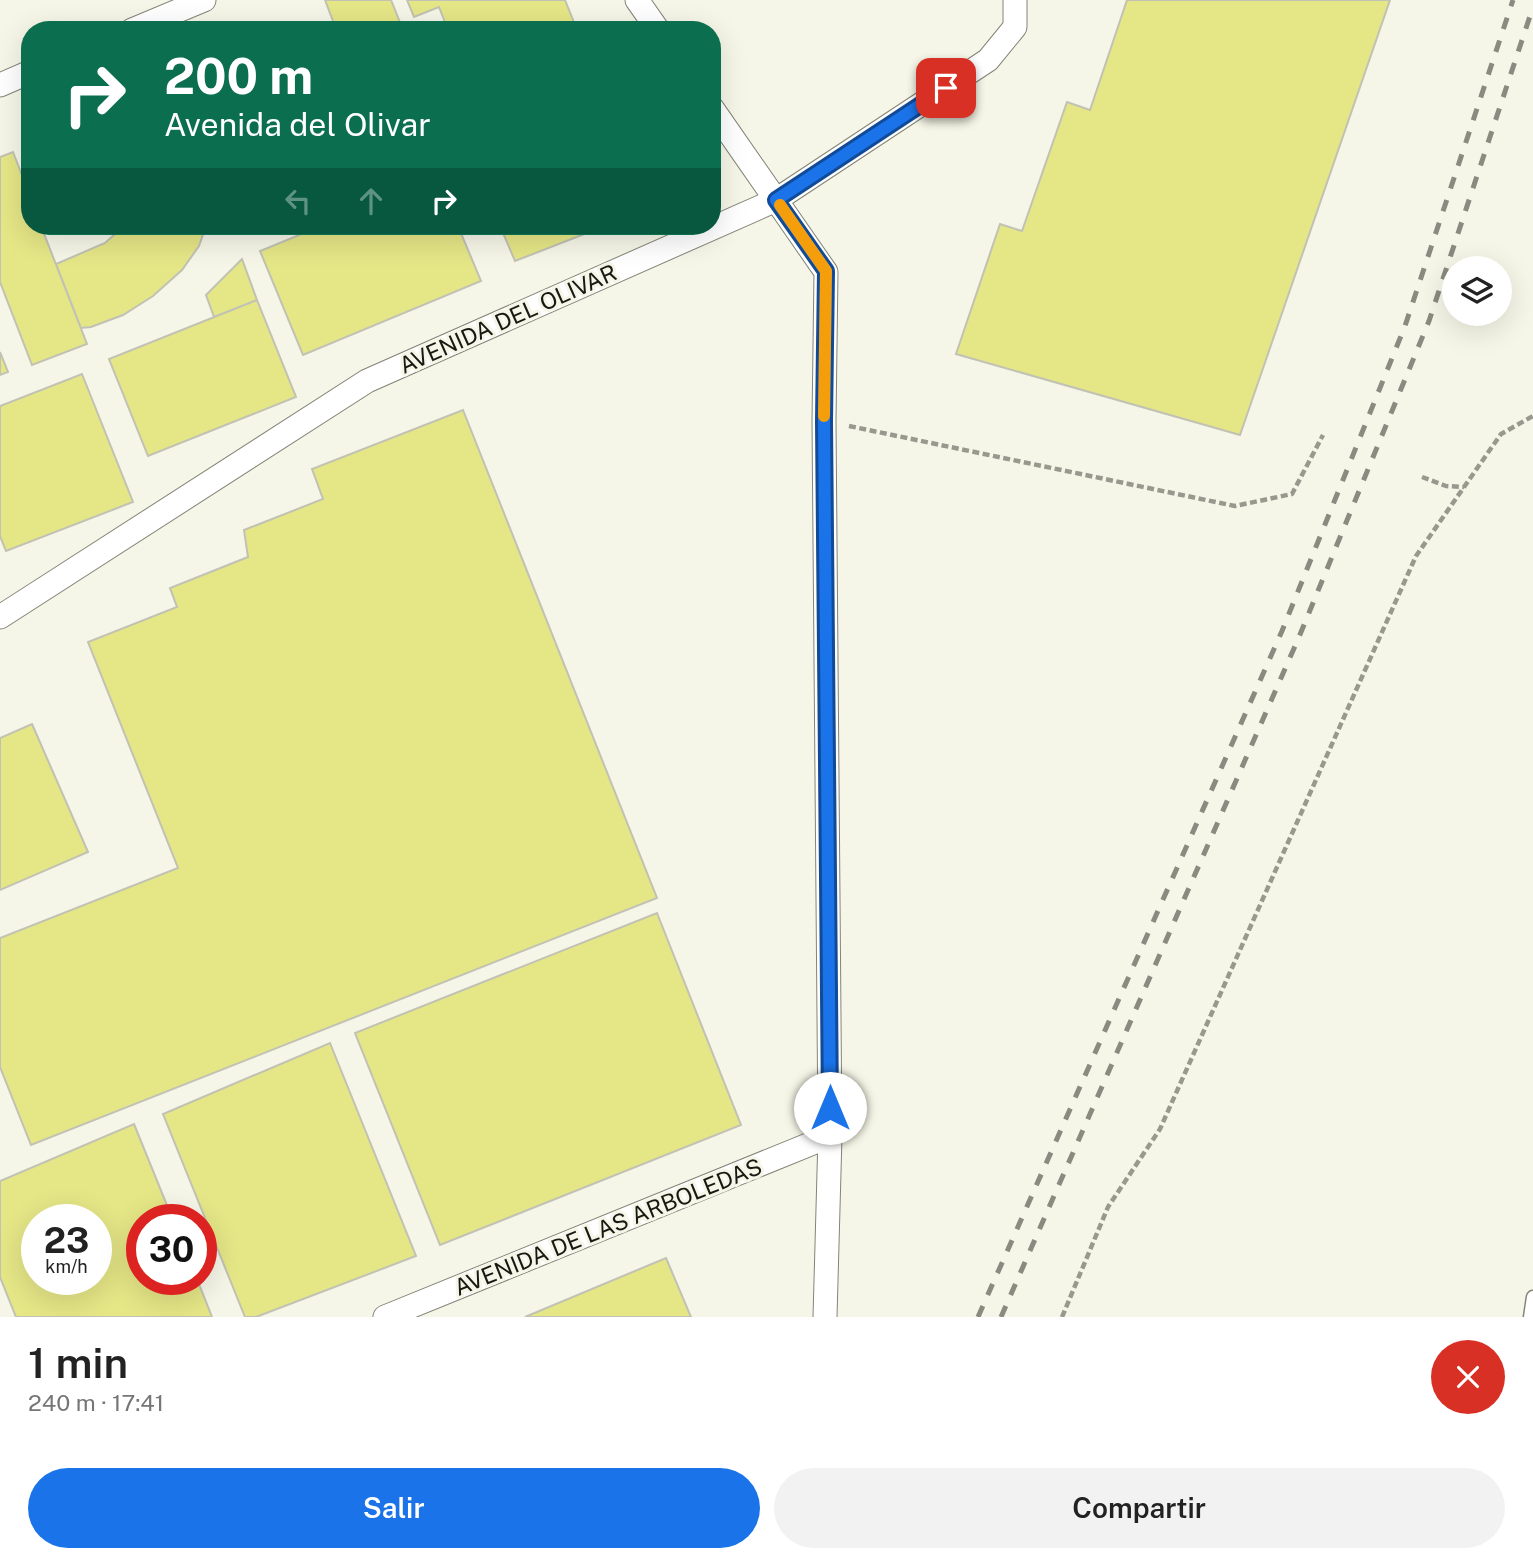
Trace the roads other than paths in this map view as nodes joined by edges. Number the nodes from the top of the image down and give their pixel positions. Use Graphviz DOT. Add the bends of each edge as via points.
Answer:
graph roads {
  1 [pos="204,0"];
  2 [pos="637,0"];
  3 [pos="1015,0"];
  4 [pos="154,21"];
  5 [pos="652,21"];
  6 [pos="21,76"];
  7 [pos="0,85"];
  8 [pos="721,121"];
  9 [pos="776,200"];
  10 [pos="721,224"];
  11 [pos="697,235"];
  12 [pos="0,617"];
  13 [pos="830,1136"];
  14 [pos="1533,1297"];
  15 [pos="385,1317"];
  16 [pos="825,1317"];
  17 [pos="1530,1317"];
  1 -- 4 [label="street"];
  2 -- 5 [label="street"];
  3 -- 9 [label="street, AVENIDA DEL OLIVAR" via="1015,27 988,60"];
  6 -- 7 [label="street"];
  8 -- 9 [label="street"];
  9 -- 10 [label="street, AVENIDA DEL OLIVAR"];
  9 -- 13 [label="street" via="826,271"];
  11 -- 12 [label="street, AVENIDA DEL OLIVAR" via="367,382"];
  13 -- 15 [label="street, AVENIDA DE LAS ARBOLEDAS"];
  13 -- 16 [label="street"];
  14 -- 17 [label="lane"];
}
